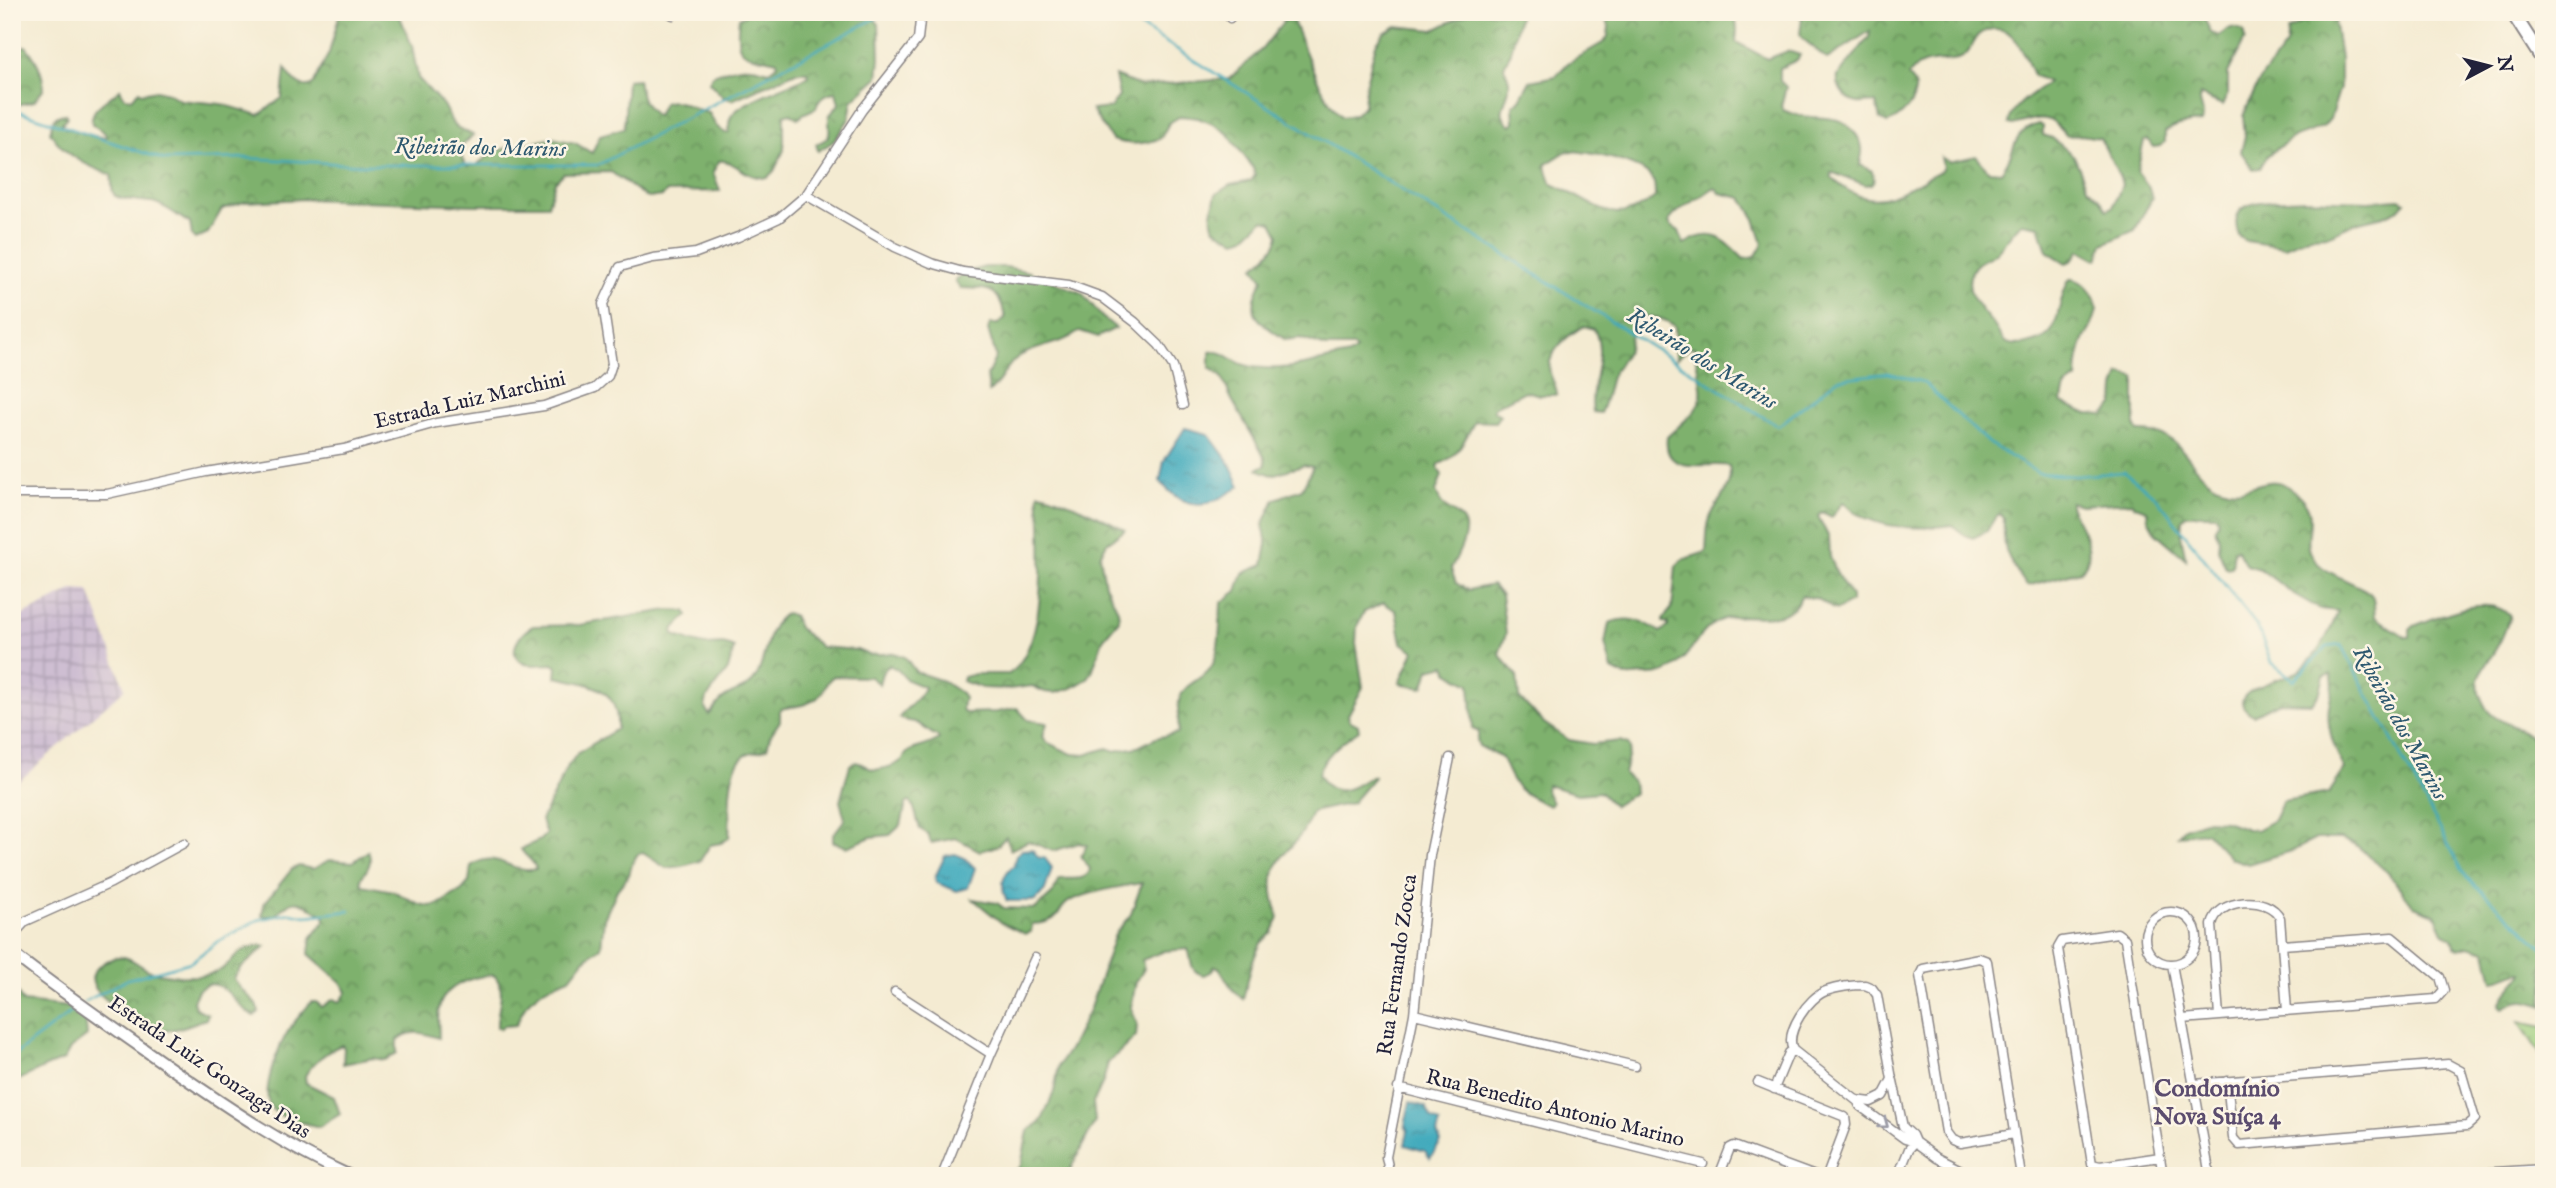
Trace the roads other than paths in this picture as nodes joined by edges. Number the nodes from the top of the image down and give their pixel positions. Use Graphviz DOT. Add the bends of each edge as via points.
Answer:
graph roads {
  1 [pos="921,12"];
  2 [pos="2512,12"];
  3 [pos="2539,45"];
  4 [pos="2544,62"];
  5 [pos="806,195"];
  6 [pos="1183,405"];
  7 [pos="12,494"];
  8 [pos="1450,758"];
  9 [pos="184,843"];
  10 [pos="12,936"];
  11 [pos="2282,945"];
  12 [pos="12,953"];
  13 [pos="1035,958"];
  14 [pos="2172,964"];
  15 [pos="895,992"];
  16 [pos="2287,1011"];
  17 [pos="1414,1014"];
  18 [pos="2220,1016"];
  19 [pos="2182,1019"];
  20 [pos="1793,1049"];
  21 [pos="991,1054"];
  22 [pos="1636,1066"];
  23 [pos="1892,1079"];
  24 [pos="2227,1081"];
  25 [pos="1758,1083"];
  26 [pos="2194,1084"];
  27 [pos="1398,1088"];
  28 [pos="1774,1089"];
  29 [pos="1856,1100"];
  30 [pos="2014,1134"];
  31 [pos="1915,1142"];
  32 [pos="2160,1157"];
  33 [pos="1703,1164"];
  34 [pos="2544,1169"];
  35 [pos="2495,1173"];
  36 [pos="1901,1175"];
  37 [pos="350,1176"];
  38 [pos="942,1176"];
  39 [pos="1390,1176"];
  40 [pos="1719,1176"];
  41 [pos="1815,1176"];
  42 [pos="1827,1176"];
  43 [pos="1973,1176"];
  44 [pos="2021,1176"];
  45 [pos="2163,1176"];
  46 [pos="2210,1176"];
  47 [pos="2431,1176"];
  1 -- 5 [label="street, Estrada Luiz Marchini" via="918,39 862,110"];
  2 -- 3 [label="main road"];
  3 -- 4 [label="main road"];
  5 -- 6 [label="street" via="932,263 963,272 1069,285 1101,297 1159,345 1173,366"];
  5 -- 7 [label="street, Estrada Luiz Marchini" via="779,218 738,237 696,253 620,267 604,304 612,364 608,376 595,388 544,406 436,424 344,449 107,494"];
  8 -- 17 [label="street, Rua Fernando Zocca" via="1430,855"];
  9 -- 10 [label="street" via="111,883 26,921"];
  11 -- 16 [label="street"];
  11 -- 16 [label="street" via="2392,937 2440,977 2444,986 2436,999"];
  11 -- 18 [label="street" via="2280,918 2268,905 2228,905 2216,912 2212,925"];
  12 -- 37 [label="main road, Estrada Luiz Gonzaga Dias" via="249,1122"];
  13 -- 21 [label="street"];
  14 -- 14 [label="street" via="2189,957 2196,934 2187,918 2169,913 2152,920 2145,943 2155,959"];
  14 -- 19 [label="street"];
  15 -- 21 [label="street"];
  16 -- 18 [label="street"];
  17 -- 22 [label="street"];
  17 -- 27 [label="street, Rua Fernando Zocca"];
  18 -- 19 [label="street"];
  19 -- 26 [label="street"];
  20 -- 23 [label="street" via="1790,1035 1811,1001 1826,991 1866,985 1877,995"];
  20 -- 28 [label="street"];
  20 -- 29 [label="street"];
  21 -- 38 [label="street"];
  23 -- 29 [label="street" via="1877,1100"];
  23 -- 31 [label="street" via="1903,1127"];
  24 -- 24 [label="street" via="2448,1064 2461,1071 2475,1119 2468,1126 2239,1145 2233,1138"];
  24 -- 26 [label="street"];
  25 -- 28 [label="street"];
  26 -- 46 [label="street"];
  27 -- 33 [label="street, Rua Benedito Antonio Marino"];
  27 -- 39 [label="street, Rua Fernando Zocca" via="1386,1157"];
  28 -- 42 [label="street" via="1846,1119"];
  29 -- 31 [label="street, one-way"];
  30 -- 30 [label="street" via="1987,961 1979,958 1923,969 1920,975 1946,1132 1952,1140 1964,1143"];
  30 -- 44 [label="street"];
  31 -- 36 [label="street"];
  31 -- 43 [label="street"];
  32 -- 32 [label="street" via="2125,939 2117,933 2062,941 2057,948 2092,1164"];
  32 -- 45 [label="street"];
  34 -- 35 [label="street"];
  35 -- 47 [label="street"];
  40 -- 41 [label="street" via="1734,1146"];
}
